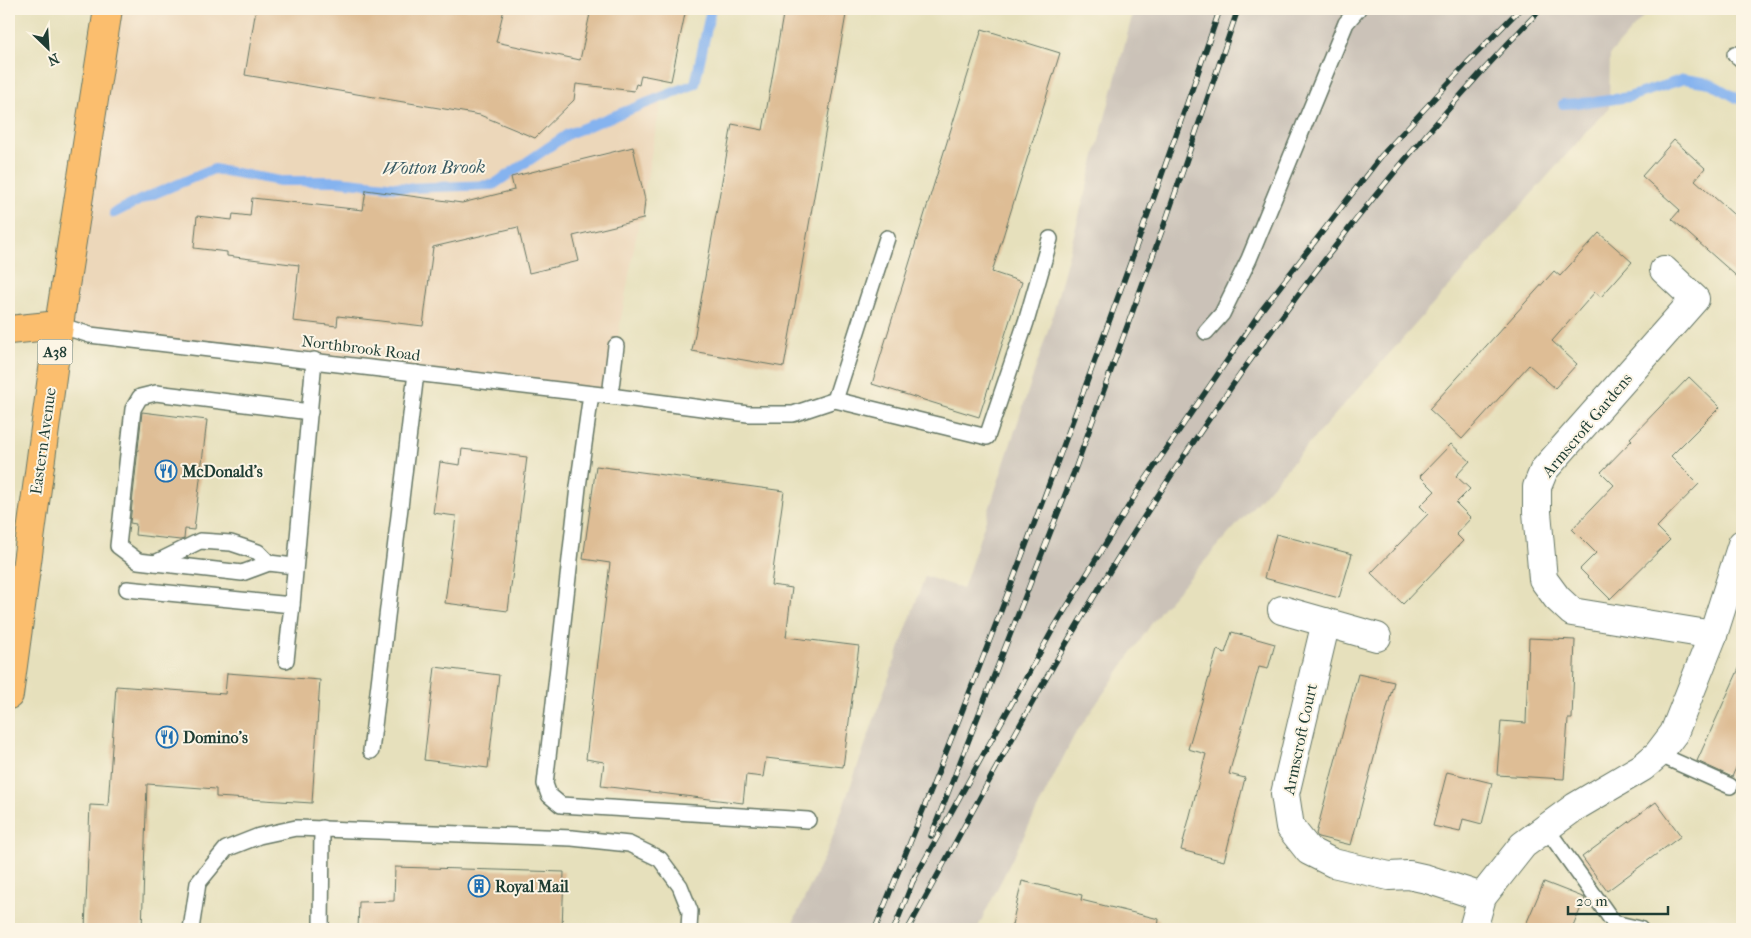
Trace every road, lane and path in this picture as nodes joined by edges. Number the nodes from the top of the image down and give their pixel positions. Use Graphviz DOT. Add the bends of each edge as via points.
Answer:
graph roads {
  1 [pos="108,9"];
  2 [pos="1358,9"];
  3 [pos="888,238"];
  4 [pos="1050,240"];
  5 [pos="1664,270"];
  6 [pos="59,325"];
  7 [pos="9,330"];
  8 [pos="1206,332"];
  9 [pos="616,346"];
  10 [pos="314,360"];
  11 [pos="416,373"];
  12 [pos="590,394"];
  13 [pos="610,396"];
  14 [pos="835,400"];
  15 [pos="310,412"];
  16 [pos="1742,544"];
  17 [pos="155,563"];
  18 [pos="269,563"];
  19 [pos="294,566"];
  20 [pos="127,589"];
  21 [pos="292,605"];
  22 [pos="1282,610"];
  23 [pos="1326,622"];
  24 [pos="1713,635"];
  25 [pos="1377,637"];
  26 [pos="286,660"];
  27 [pos="9,695"];
  28 [pos="371,751"];
  29 [pos="1658,754"];
  30 [pos="1730,786"];
  31 [pos="808,820"];
  32 [pos="322,828"];
  33 [pos="1546,828"];
  34 [pos="1482,896"];
  35 [pos="191,929"];
  36 [pos="321,929"];
  37 [pos="689,929"];
  38 [pos="1474,929"];
  39 [pos="1640,929"];
  1 -- 6 [label="highway, Eastern Avenue / A38"];
  2 -- 8 [label="lane" via="1346,23 1249,259 1222,314"];
  3 -- 14 [label="lane"];
  4 -- 14 [label="lane" via="1026,322 986,437"];
  5 -- 24 [label="street, Armscroft Gardens" via="1695,299 1544,470 1537,487 1543,579 1572,612"];
  6 -- 7 [label="highway"];
  6 -- 10 [label="lane, Northbrook Road" via="90,335"];
  6 -- 27 [label="highway, Eastern Avenue / A38"];
  9 -- 13 [label="lane"];
  10 -- 11 [label="lane, Northbrook Road"];
  10 -- 15 [label="lane"];
  11 -- 12 [label="lane, Northbrook Road"];
  11 -- 28 [label="lane"];
  12 -- 13 [label="lane, Northbrook Road"];
  12 -- 31 [label="lane" via="545,784 549,795 560,805"];
  13 -- 14 [label="lane, Northbrook Road" via="748,414 793,414"];
  15 -- 17 [label="lane" via="156,393 140,397 133,409 118,546 138,561"];
  15 -- 19 [label="lane"];
  16 -- 24 [label="street"];
  17 -- 18 [label="lane" via="242,574"];
  17 -- 18 [label="lane" via="200,541 231,543 258,552"];
  18 -- 19 [label="lane"];
  19 -- 21 [label="lane"];
  20 -- 21 [label="lane"];
  21 -- 26 [label="lane"];
  22 -- 23 [label="street"];
  23 -- 25 [label="street"];
  23 -- 34 [label="street, Armscroft Court" via="1285,794 1290,827 1308,851 1332,863 1389,876 1409,875"];
  24 -- 29 [label="street" via="1674,733"];
  29 -- 30 [label="lane"];
  29 -- 33 [label="street" via="1643,767"];
  32 -- 35 [label="lane" via="296,828 259,836 226,850 198,883"];
  32 -- 36 [label="lane"];
  32 -- 37 [label="lane" via="572,838 629,844 660,858 680,886 690,911"];
  33 -- 34 [label="street" via="1523,845"];
  33 -- 39 [label="lane" via="1614,923"];
  34 -- 38 [label="street"];
}
